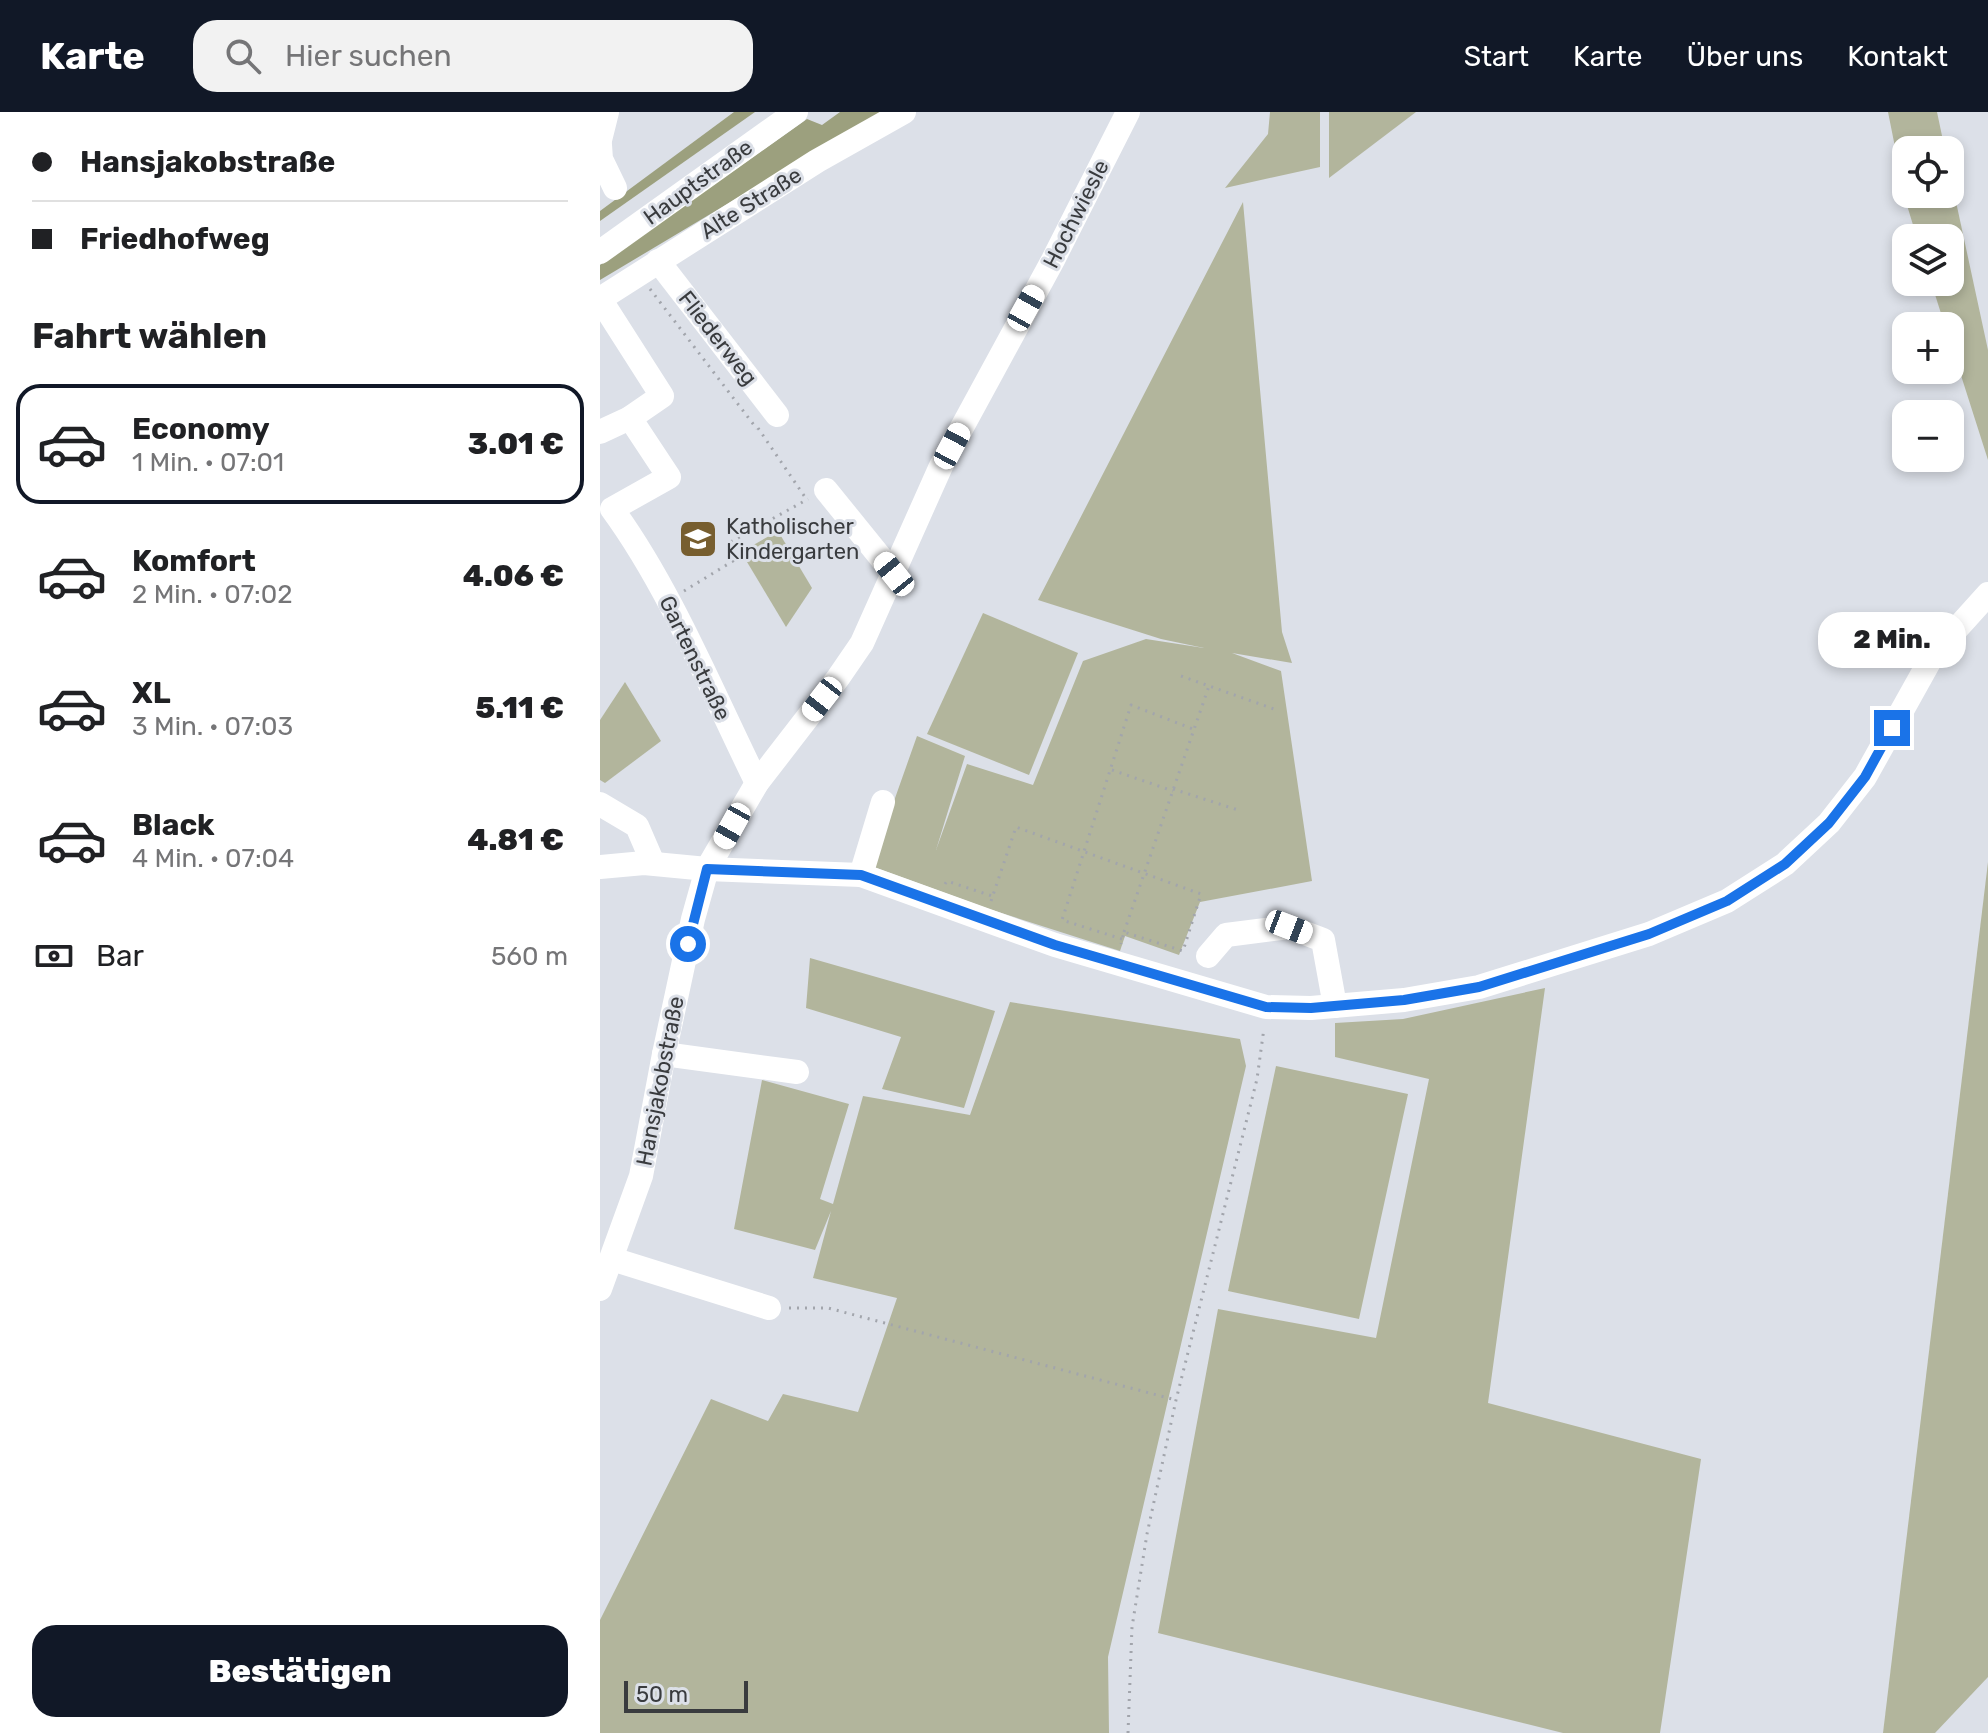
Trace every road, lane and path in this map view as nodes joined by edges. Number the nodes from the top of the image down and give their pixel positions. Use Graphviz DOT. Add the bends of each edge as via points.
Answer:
graph roads {
  1 [pos="607,112"];
  2 [pos="796,112"];
  3 [pos="904,112"];
  4 [pos="1128,112"];
  5 [pos="600,143"];
  6 [pos="615,188"];
  7 [pos="600,252"];
  8 [pos="648,267"];
  9 [pos="600,299"];
  10 [pos="772,409"];
  11 [pos="630,418"];
  12 [pos="757,429"];
  13 [pos="600,432"];
  14 [pos="816,495"];
  15 [pos="894,574"];
  16 [pos="1988,594"];
  17 [pos="667,601"];
  18 [pos="1181,676"];
  19 [pos="1209,686"];
  20 [pos="1274,709"];
  21 [pos="1193,729"];
  22 [pos="1110,770"];
  23 [pos="757,783"];
  24 [pos="1173,790"];
  25 [pos="883,802"];
  26 [pos="600,804"];
  27 [pos="1238,810"];
  28 [pos="1084,852"];
  29 [pos="653,863"];
  30 [pos="600,867"];
  31 [pos="707,869"];
  32 [pos="1145,874"];
  33 [pos="861,875"];
  34 [pos="984,920"];
  35 [pos="1124,932"];
  36 [pos="1119,951"];
  37 [pos="1208,956"];
  38 [pos="1335,1006"];
  39 [pos="1266,1007"];
  40 [pos="664,1054"];
  41 [pos="797,1072"];
  42 [pos="612,1259"];
  43 [pos="600,1289"];
  44 [pos="769,1308"];
  45 [pos="1176,1400"];
  46 [pos="1128,1733"];
  1 -- 5 [label="street"];
  2 -- 7 [label="street, Hauptstraße"];
  3 -- 8 [label="street, Alte Straße"];
  4 -- 15 [label="street, Hochwiesle" via="941,466"];
  5 -- 6 [label="street" via="601,159"];
  8 -- 9 [label="street, Alte Straße"];
  8 -- 10 [label="street, Fliederweg"];
  8 -- 12 [label="path"];
  9 -- 11 [label="street" via="662,396"];
  10 -- 12 [label="path"];
  11 -- 13 [label="street"];
  11 -- 17 [label="street, Gartenstraße" via="669,477 612,509"];
  12 -- 14 [label="path"];
  14 -- 15 [label="street"];
  14 -- 17 [label="path" via="727,544 733,561"];
  15 -- 23 [label="street, Hochwiesle" via="862,643"];
  16 -- 38 [label="street" via="1933,655 1865,777 1838,812 1774,872 1727,901 1649,934 1479,987"];
  17 -- 23 [label="street, Gartenstraße"];
  18 -- 19 [label="path"];
  19 -- 20 [label="path"];
  19 -- 21 [label="path"];
  21 -- 22 [label="path" via="1131,705"];
  21 -- 24 [label="path"];
  22 -- 24 [label="path"];
  22 -- 28 [label="path"];
  23 -- 31 [label="street, Hochwiesle"];
  24 -- 27 [label="path"];
  24 -- 32 [label="path"];
  25 -- 33 [label="street"];
  26 -- 29 [label="street" via="637,826"];
  28 -- 32 [label="path"];
  28 -- 34 [label="path" via="1016,827"];
  28 -- 36 [label="path" via="1062,920"];
  29 -- 30 [label="street"];
  29 -- 31 [label="street"];
  31 -- 33 [label="street"];
  31 -- 40 [label="street, Hansjakobstraße"];
  32 -- 35 [label="path"];
  32 -- 35 [label="path" via="1201,894 1183,951"];
  33 -- 34 [label="street"];
  34 -- 36 [label="street" via="1055,945"];
  35 -- 36 [label="path"];
  36 -- 39 [label="street"];
  37 -- 38 [label="street" via="1226,935 1289,927 1323,940"];
  38 -- 39 [label="street"];
  39 -- 45 [label="path" via="1257,1079"];
  40 -- 41 [label="street"];
  40 -- 42 [label="street, Hansjakobstraße" via="641,1176"];
  42 -- 43 [label="street, Hansjakobstraße"];
  42 -- 44 [label="street"];
  44 -- 45 [label="path" via="828,1308"];
  45 -- 46 [label="path" via="1132,1627"];
}
